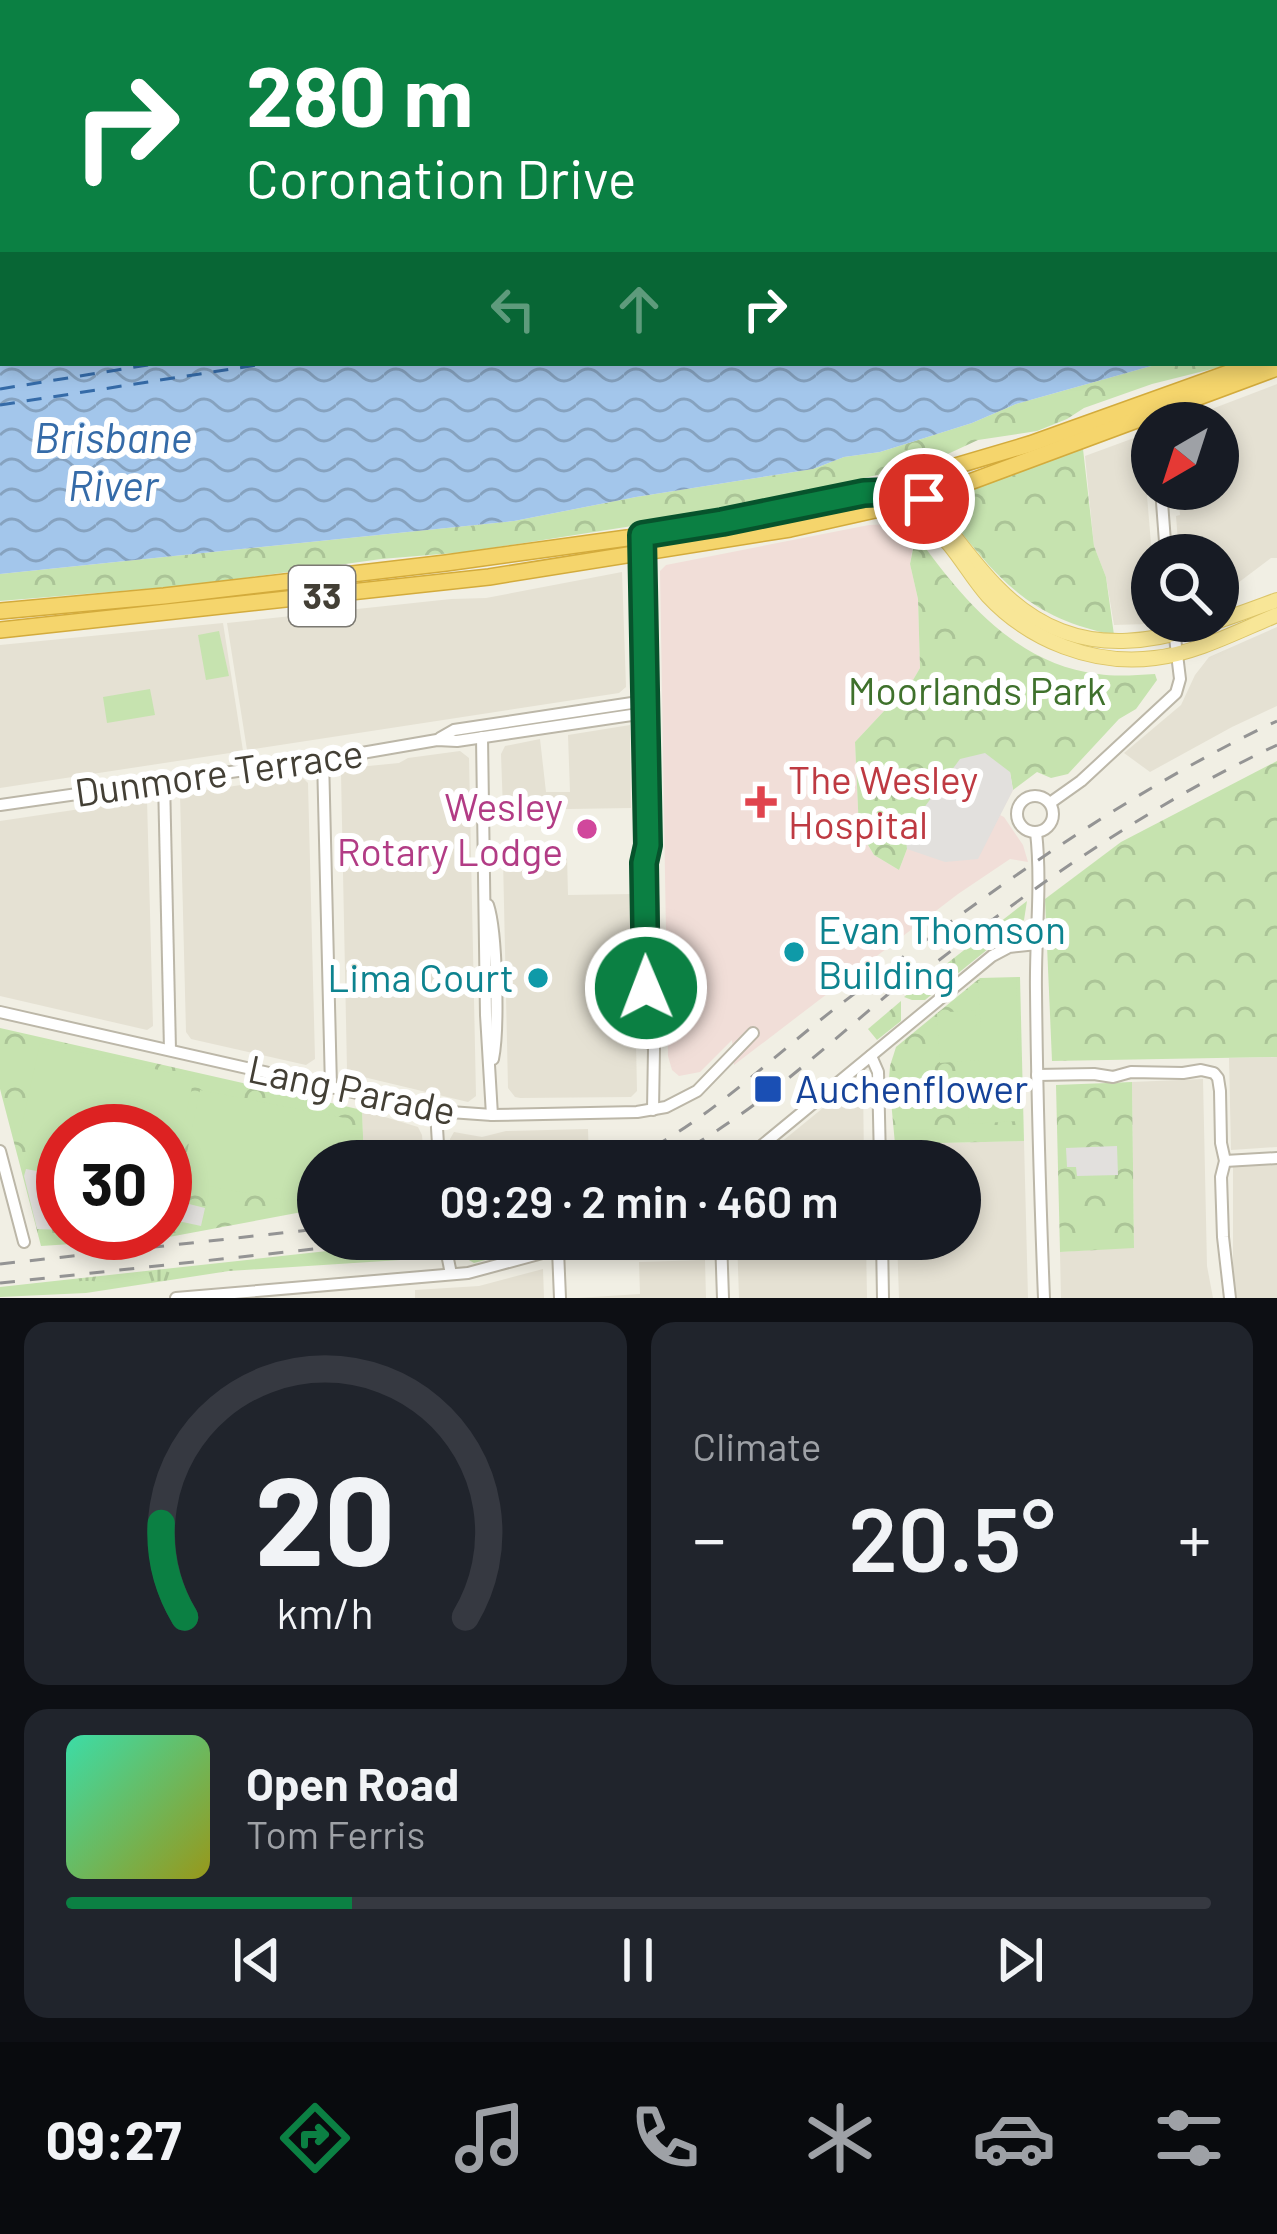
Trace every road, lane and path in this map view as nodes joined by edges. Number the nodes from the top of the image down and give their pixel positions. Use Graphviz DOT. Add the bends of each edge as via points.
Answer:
graph roads {
  1 [pos="1248,366"];
  2 [pos="1277,368"];
  3 [pos="1197,402"];
  4 [pos="1131,429"];
  5 [pos="962,486"];
  6 [pos="864,493"];
  7 [pos="924,499"];
  8 [pos="886,509"];
  9 [pos="950,530"];
  10 [pos="642,535"];
  11 [pos="642,554"];
  12 [pos="1277,601"];
  13 [pos="0,611"];
  14 [pos="1239,611"];
  15 [pos="1277,615"];
  16 [pos="0,630"];
  17 [pos="1131,641"];
  18 [pos="1176,642"];
  19 [pos="1177,654"];
  20 [pos="645,707"];
  21 [pos="482,737"];
  22 [pos="437,740"];
  23 [pos="323,758"];
  24 [pos="164,780"];
  25 [pos="1050,803"];
  26 [pos="0,805"];
  27 [pos="1036,832"];
  28 [pos="1037,944"];
  29 [pos="0,1012"];
  30 [pos="753,1033"];
  31 [pos="170,1050"];
  32 [pos="871,1056"];
  33 [pos="1037,1075"];
  34 [pos="331,1087"];
  35 [pos="653,1110"];
  36 [pos="436,1111"];
  37 [pos="492,1115"];
  38 [pos="438,1140"];
  39 [pos="769,1140"];
  40 [pos="880,1140"];
  41 [pos="0,1151"];
  42 [pos="1277,1158"];
  43 [pos="1225,1161"];
  44 [pos="23,1242"];
  45 [pos="448,1260"];
  46 [pos="521,1260"];
  47 [pos="558,1260"];
  48 [pos="722,1260"];
  49 [pos="882,1260"];
  50 [pos="451,1274"];
  51 [pos="238,1295"];
  52 [pos="176,1298"];
  53 [pos="560,1298"];
  54 [pos="723,1298"];
  55 [pos="883,1298"];
  56 [pos="1044,1298"];
  57 [pos="1230,1298"];
  1 -- 6 [label="highway, 33"];
  2 -- 3 [label="highway, 33"];
  4 -- 5 [label="highway, 33"];
  5 -- 7 [label="highway, 33"];
  5 -- 9 [label="main road"];
  6 -- 7 [label="main road" via="912,491"];
  6 -- 10 [label="highway, 33"];
  7 -- 8 [label="highway, 33"];
  7 -- 9 [label="main road"];
  8 -- 11 [label="highway, 33"];
  8 -- 19 [label="main road" via="933,528 989,598 1049,641 1118,659"];
  9 -- 17 [label="main road" via="1030,613 1089,638"];
  10 -- 11 [label="street"];
  10 -- 13 [label="highway, 33"];
  11 -- 16 [label="highway, 33"];
  11 -- 20 [label="street"];
  12 -- 14 [label="main road"];
  15 -- 19 [label="main road"];
  18 -- 19 [label="street"];
  19 -- 25 [label="street" via="1172,698"];
  20 -- 21 [label="street, Dunmore Terrace"];
  20 -- 22 [label="street, Dunmore Terrace" via="454,730"];
  20 -- 35 [label="street"];
  21 -- 22 [label="street, Dunmore Terrace"];
  21 -- 37 [label="street"];
  22 -- 23 [label="street, Dunmore Terrace"];
  23 -- 24 [label="street, Dunmore Terrace"];
  23 -- 34 [label="street"];
  24 -- 26 [label="street, Dunmore Terrace"];
  24 -- 31 [label="street"];
  25 -- 27 [label="street" via="1050,825"];
  25 -- 27 [label="street" via="1035,796 1020,803 1021,825"];
  27 -- 28 [label="street"];
  28 -- 32 [label="street" via="1000,951"];
  28 -- 33 [label="street"];
  29 -- 31 [label="street, Lang Parade"];
  30 -- 35 [label="street, Lang Parade" via="697,1091"];
  31 -- 34 [label="street, Lang Parade"];
  32 -- 39 [label="street"];
  32 -- 40 [label="street"];
  33 -- 43 [label="street" via="1208,1070 1218,1078"];
  33 -- 56 [label="street"];
  34 -- 36 [label="street, Lang Parade"];
  35 -- 37 [label="street, Lang Parade"];
  36 -- 37 [label="street, Lang Parade"];
  36 -- 38 [label="street"];
  41 -- 44 [label="street"];
  42 -- 43 [label="street"];
  43 -- 57 [label="street"];
  45 -- 50 [label="street"];
  46 -- 50 [label="street"];
  47 -- 53 [label="street"];
  48 -- 54 [label="street"];
  49 -- 55 [label="street"];
  50 -- 51 [label="street"];
  51 -- 52 [label="street"];
}
